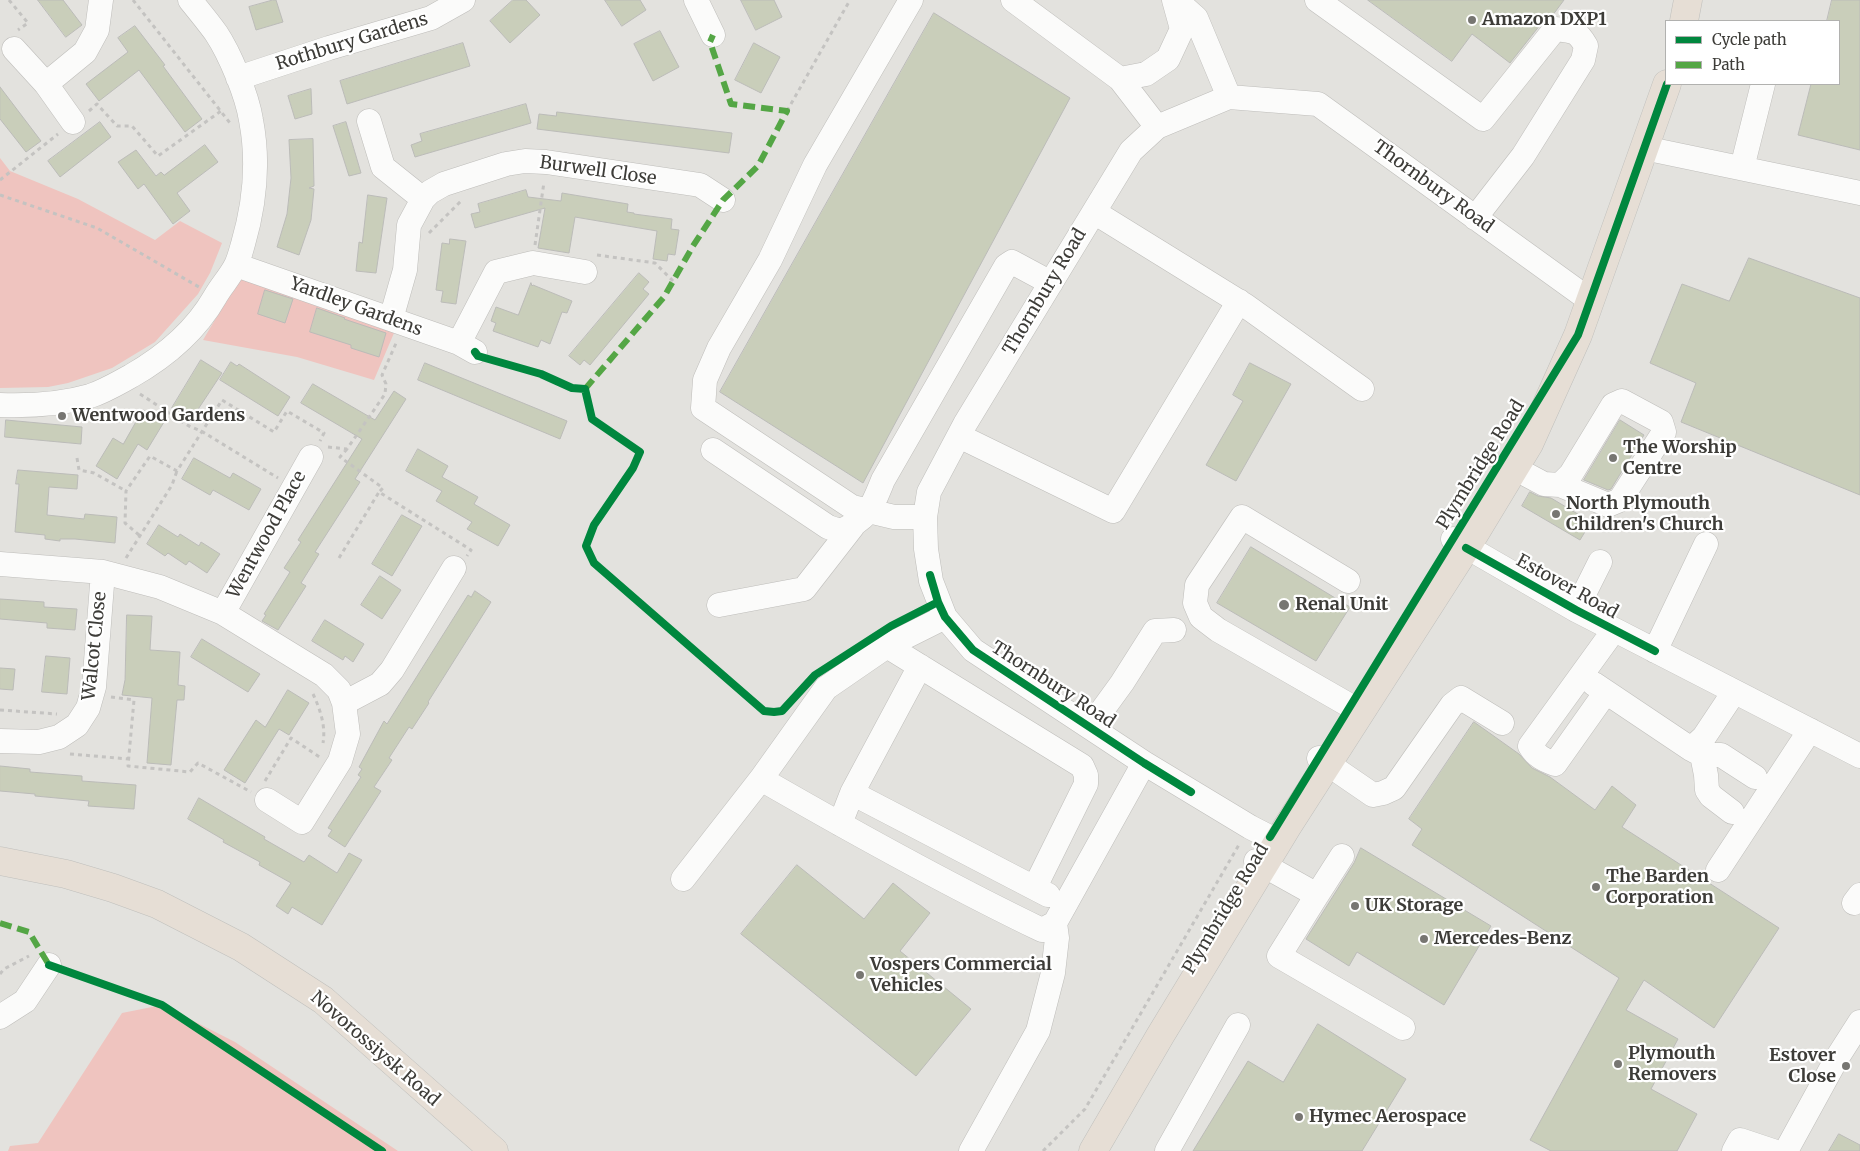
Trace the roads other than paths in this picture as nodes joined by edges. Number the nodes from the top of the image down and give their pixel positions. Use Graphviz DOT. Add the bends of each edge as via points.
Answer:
graph roads {
  1 [pos="101,0"];
  2 [pos="190,0"];
  3 [pos="463,0"];
  4 [pos="696,0"];
  5 [pos="911,0"];
  6 [pos="1013,0"];
  7 [pos="1175,0"];
  8 [pos="1317,0"];
  9 [pos="1688,0"];
  10 [pos="428,9"];
  11 [pos="1684,20"];
  12 [pos="713,35"];
  13 [pos="14,49"];
  14 [pos="238,78"];
  15 [pos="1120,79"];
  16 [pos="46,84"];
  17 [pos="1667,85"];
  18 [pos="1763,85"];
  19 [pos="1229,97"];
  20 [pos="369,121"];
  21 [pos="1156,127"];
  22 [pos="65,129"];
  23 [pos="1644,148"];
  24 [pos="1742,168"];
  25 [pos="1860,193"];
  26 [pos="423,199"];
  27 [pos="723,200"];
  28 [pos="1094,212"];
  29 [pos="1475,218"];
  30 [pos="236,265"];
  31 [pos="585,272"];
  32 [pos="1051,283"];
  33 [pos="1591,301"];
  34 [pos="1239,302"];
  35 [pos="398,322"];
  36 [pos="1578,335"];
  37 [pos="1362,389"];
  38 [pos="0,404"];
  39 [pos="960,436"];
  40 [pos="713,450"];
  41 [pos="314,452"];
  42 [pos="1514,468"];
  43 [pos="1560,485"];
  44 [pos="925,517"];
  45 [pos="862,519"];
  46 [pos="1459,544"];
  47 [pos="1706,544"];
  48 [pos="1600,562"];
  49 [pos="0,564"];
  50 [pos="454,568"];
  51 [pos="109,574"];
  52 [pos="1348,581"];
  53 [pos="719,605"];
  54 [pos="1576,610"];
  55 [pos="223,613"];
  56 [pos="945,617"];
  57 [pos="1174,630"];
  58 [pos="1614,630"];
  59 [pos="887,646"];
  60 [pos="1655,651"];
  61 [pos="920,666"];
  62 [pos="1582,676"];
  63 [pos="1606,692"];
  64 [pos="1734,692"];
  65 [pos="344,703"];
  66 [pos="1356,709"];
  67 [pos="1502,723"];
  68 [pos="1090,727"];
  69 [pos="1810,730"];
  70 [pos="0,741"];
  71 [pos="1696,752"];
  72 [pos="1860,756"];
  73 [pos="1323,761"];
  74 [pos="1144,763"];
  75 [pos="1755,777"];
  76 [pos="761,779"];
  77 [pos="852,793"];
  78 [pos="262,798"];
  79 [pos="1732,812"];
  80 [pos="840,824"];
  81 [pos="1266,835"];
  82 [pos="1342,856"];
  83 [pos="0,861"];
  84 [pos="1260,863"];
  85 [pos="1718,870"];
  86 [pos="683,879"];
  87 [pos="1036,887"];
  88 [pos="1317,895"];
  89 [pos="1060,913"];
  90 [pos="41,960"];
  91 [pos="0,1017"];
  92 [pos="1860,1022"];
  93 [pos="1238,1025"];
  94 [pos="1403,1028"];
  95 [pos="494,1151"];
  96 [pos="971,1151"];
  97 [pos="1079,1151"];
  98 [pos="1093,1151"];
  99 [pos="1167,1151"];
  100 [pos="1734,1151"];
  101 [pos="1773,1151"];
  102 [pos="1786,1151"];
  1 -- 16 [label="street" via="98,30 85,52"];
  2 -- 14 [label="street" via="216,34"];
  3 -- 10 [label="street, Rothbury Gardens"];
  4 -- 12 [label="street"];
  5 -- 45 [label="street" via="815,165 770,260 719,348 705,380 704,408 852,507"];
  6 -- 15 [label="street"];
  7 -- 15 [label="street" via="1182,28 1168,59 1146,74"];
  7 -- 19 [label="street" via="1196,18"];
  8 -- 29 [label="street" via="1483,120 1555,29 1576,32 1581,37 1586,46 1583,60 1523,156"];
  9 -- 11 [label="main road"];
  10 -- 14 [label="street, Rothbury Gardens" via="329,48"];
  13 -- 16 [label="street"];
  14 -- 30 [label="street" via="251,120 256,171 249,222"];
  15 -- 21 [label="street"];
  16 -- 22 [label="street"];
  17 -- 23 [label="main road, Plymbridge Road"];
  18 -- 24 [label="street"];
  19 -- 21 [label="street, Thornbury Road"];
  19 -- 29 [label="street, Thornbury Road" via="1318,104"];
  20 -- 26 [label="street" via="383,167"];
  21 -- 28 [label="street, Thornbury Road" via="1131,151"];
  23 -- 24 [label="street"];
  23 -- 33 [label="main road, Plymbridge Road"];
  24 -- 25 [label="street"];
  26 -- 27 [label="street, Burwell Close" via="444,184 525,161 700,185"];
  26 -- 35 [label="street, Burwell Close" via="410,225"];
  28 -- 32 [label="street, Thornbury Road"];
  28 -- 34 [label="street"];
  29 -- 33 [label="street, Thornbury Road"];
  30 -- 35 [label="street, Yardley Gardens"];
  30 -- 38 [label="street" via="205,314 162,358 89,396 17,406"];
  31 -- 35 [label="street, Yardley Gardens" via="533,263 496,272 467,348"];
  32 -- 39 [label="street, Thornbury Road"];
  32 -- 45 [label="street" via="1012,262 1006,266"];
  33 -- 36 [label="main road, Plymbridge Road"];
  34 -- 37 [label="street"];
  34 -- 39 [label="street" via="1113,511"];
  36 -- 42 [label="main road, Plymbridge Road" via="1529,444"];
  36 -- 46 [label="main road, Plymbridge Road"];
  39 -- 44 [label="street, Thornbury Road" via="929,492"];
  40 -- 45 [label="street" via="828,528 840,531"];
  41 -- 55 [label="street, Wentwood Place"];
  42 -- 43 [label="street" via="1544,484"];
  42 -- 46 [label="main road, Plymbridge Road"];
  43 -- 43 [label="street" via="1571,474 1613,405 1622,401 1661,422 1664,432 1620,500 1608,505"];
  44 -- 45 [label="street"];
  44 -- 56 [label="street, Thornbury Road" via="931,581"];
  45 -- 53 [label="street" via="804,589"];
  46 -- 54 [label="street, Estover Road"];
  46 -- 66 [label="main road, Plymbridge Road"];
  47 -- 60 [label="street"];
  48 -- 54 [label="street"];
  49 -- 51 [label="street"];
  50 -- 65 [label="street" via="392,670 380,684"];
  51 -- 55 [label="street" via="160,587"];
  51 -- 70 [label="street, Walcot Close" via="94,687 88,708 77,725 59,737 39,742"];
  52 -- 66 [label="street" via="1242,517 1197,585 1195,603 1201,617 1218,630"];
  54 -- 58 [label="street, Estover Road"];
  55 -- 65 [label="street" via="324,675 339,690"];
  56 -- 59 [label="street"];
  56 -- 68 [label="street, Thornbury Road" via="973,650"];
  57 -- 68 [label="street" via="1156,631"];
  58 -- 60 [label="street, Estover Road"];
  58 -- 62 [label="street"];
  59 -- 61 [label="street"];
  59 -- 76 [label="street" via="826,688"];
  60 -- 64 [label="street, Estover Road"];
  61 -- 77 [label="street"];
  61 -- 87 [label="street" via="1082,766 1086,784"];
  62 -- 63 [label="street"];
  62 -- 63 [label="street" via="1530,746 1544,760 1555,764"];
  63 -- 71 [label="street"];
  64 -- 69 [label="street, Estover Road"];
  64 -- 71 [label="street"];
  65 -- 78 [label="street" via="348,734 340,761 325,768 302,822"];
  66 -- 73 [label="main road, Plymbridge Road"];
  67 -- 73 [label="street" via="1461,698 1452,705 1394,788 1383,793 1373,794"];
  68 -- 74 [label="street, Thornbury Road"];
  69 -- 72 [label="street, Estover Road"];
  69 -- 85 [label="street"];
  71 -- 75 [label="street" via="1720,755"];
  71 -- 79 [label="street" via="1706,775 1706,790"];
  73 -- 81 [label="main road, Plymbridge Road"];
  74 -- 81 [label="street, Thornbury Road"];
  74 -- 89 [label="street"];
  76 -- 80 [label="street"];
  76 -- 86 [label="street"];
  77 -- 80 [label="street"];
  77 -- 87 [label="street"];
  80 -- 89 [label="street" via="1042,930"];
  81 -- 84 [label="main road, Plymbridge Road"];
  82 -- 88 [label="street"];
  83 -- 95 [label="main road, Novorossiysk Road" via="66,874 113,888 157,904 241,947 323,1000"];
  84 -- 88 [label="street"];
  84 -- 97 [label="main road, Plymbridge Road"];
  84 -- 98 [label="main road, Plymbridge Road"];
  87 -- 89 [label="street"];
  88 -- 94 [label="street" via="1280,956"];
  89 -- 96 [label="street" via="1053,973 1038,1032"];
  90 -- 91 [label="street" via="25,1001"];
  92 -- 102 [label="street"];
  93 -- 99 [label="street"];
  100 -- 101 [label="street" via="1740,1140"];
}
